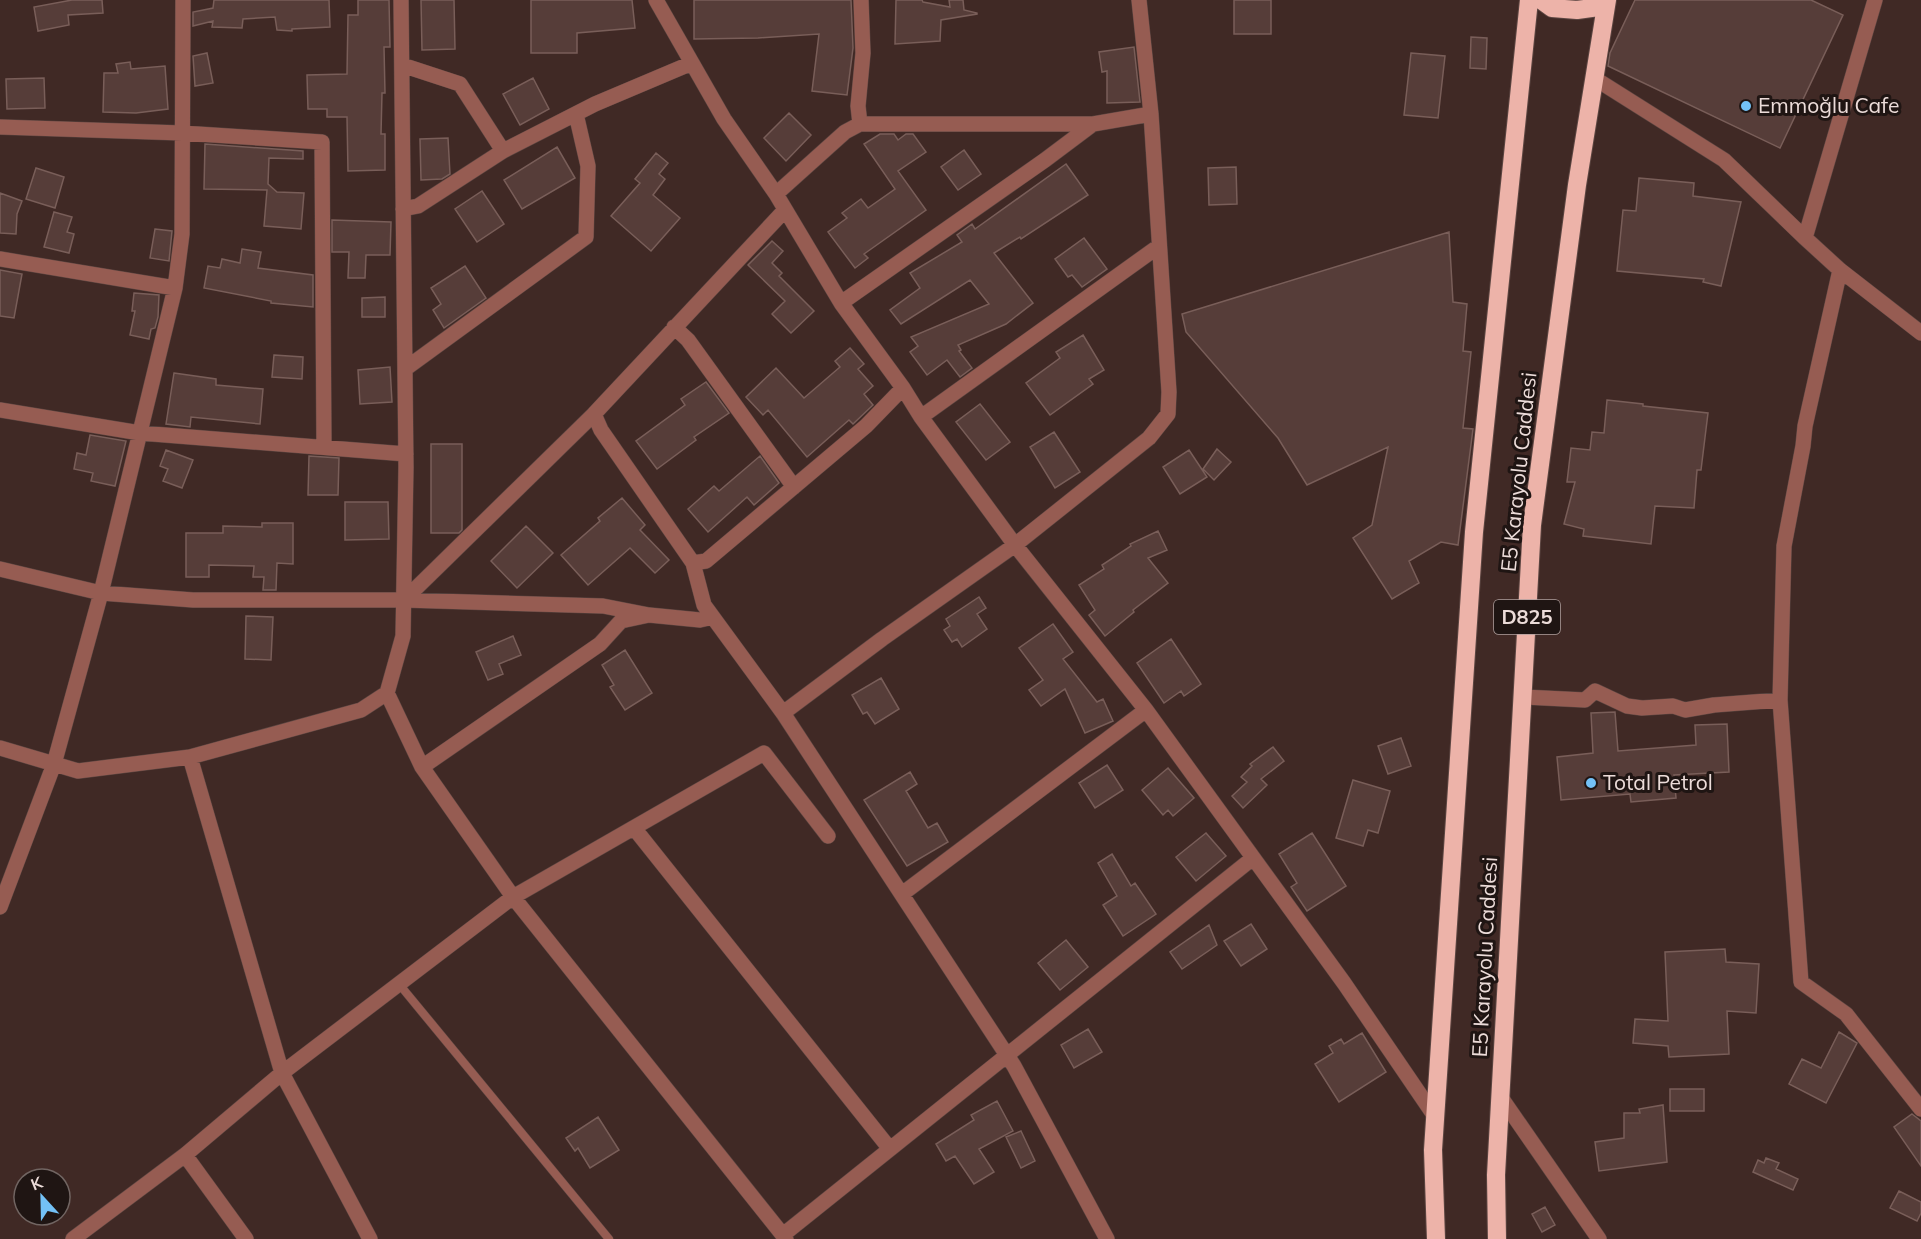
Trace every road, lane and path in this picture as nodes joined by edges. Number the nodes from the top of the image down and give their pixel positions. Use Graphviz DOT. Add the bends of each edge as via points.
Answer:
graph roads {
  1 [pos="183,0"];
  2 [pos="401,0"];
  3 [pos="656,0"];
  4 [pos="861,0"];
  5 [pos="1139,0"];
  6 [pos="1529,0"];
  7 [pos="1541,0"];
  8 [pos="1875,0"];
  9 [pos="1606,3"];
  10 [pos="692,63"];
  11 [pos="402,65"];
  12 [pos="1594,78"];
  13 [pos="576,114"];
  14 [pos="1151,114"];
  15 [pos="860,124"];
  16 [pos="1093,124"];
  17 [pos="0,127"];
  18 [pos="182,133"];
  19 [pos="503,151"];
  20 [pos="776,194"];
  21 [pos="403,208"];
  22 [pos="785,210"];
  23 [pos="1805,238"];
  24 [pos="1159,246"];
  25 [pos="0,258"];
  26 [pos="1840,270"];
  27 [pos="175,288"];
  28 [pos="841,303"];
  29 [pos="674,327"];
  30 [pos="1921,333"];
  31 [pos="405,369"];
  32 [pos="903,388"];
  33 [pos="0,410"];
  34 [pos="594,414"];
  35 [pos="921,417"];
  36 [pos="140,433"];
  37 [pos="324,446"];
  38 [pos="406,454"];
  39 [pos="794,487"];
  40 [pos="1016,545"];
  41 [pos="693,563"];
  42 [pos="0,569"];
  43 [pos="101,593"];
  44 [pos="404,600"];
  45 [pos="649,615"];
  46 [pos="712,617"];
  47 [pos="387,693"];
  48 [pos="1523,697"];
  49 [pos="1780,700"];
  50 [pos="1146,710"];
  51 [pos="783,713"];
  52 [pos="0,748"];
  53 [pos="190,757"];
  54 [pos="54,764"];
  55 [pos="422,767"];
  56 [pos="634,828"];
  57 [pos="828,836"];
  58 [pos="1253,858"];
  59 [pos="902,894"];
  60 [pos="513,897"];
  61 [pos="0,907"];
  62 [pos="399,984"];
  63 [pos="1006,1054"];
  64 [pos="282,1073"];
  65 [pos="1500,1096"];
  66 [pos="1921,1109"];
  67 [pos="1436,1118"];
  68 [pos="890,1149"];
  69 [pos="185,1155"];
  70 [pos="785,1237"];
  71 [pos="366,1238"];
  72 [pos="73,1239"];
  73 [pos="246,1239"];
  74 [pos="609,1239"];
  75 [pos="1107,1239"];
  76 [pos="1436,1239"];
  77 [pos="1497,1239"];
  78 [pos="1599,1239"];
  1 -- 18 [label="street"];
  2 -- 11 [label="street"];
  3 -- 10 [label="street"];
  4 -- 15 [label="street"];
  5 -- 14 [label="street"];
  6 -- 67 [label="highway, E5 Karayolu Caddesi / D825" via="1474,532"];
  7 -- 9 [label="highway" via="1552,8 1577,10"];
  8 -- 23 [label="street"];
  9 -- 12 [label="highway, E5 Karayolu Caddesi / D825"];
  10 -- 13 [label="street"];
  10 -- 20 [label="street" via="724,119"];
  11 -- 19 [label="street" via="460,84"];
  11 -- 21 [label="street"];
  12 -- 23 [label="street" via="1724,160"];
  12 -- 48 [label="highway, E5 Karayolu Caddesi / D825" via="1532,525"];
  13 -- 19 [label="street"];
  13 -- 31 [label="street" via="588,166 586,237"];
  14 -- 16 [label="street"];
  14 -- 24 [label="street"];
  15 -- 16 [label="street"];
  15 -- 20 [label="street" via="845,132"];
  16 -- 28 [label="street"];
  17 -- 18 [label="street"];
  18 -- 27 [label="street" via="182,234"];
  18 -- 37 [label="street" via="322,142"];
  19 -- 21 [label="street" via="418,206"];
  20 -- 22 [label="street"];
  21 -- 31 [label="street"];
  22 -- 28 [label="street"];
  22 -- 29 [label="street"];
  23 -- 26 [label="street"];
  24 -- 35 [label="street"];
  24 -- 40 [label="street" via="1168,414 1149,438"];
  25 -- 27 [label="street"];
  26 -- 30 [label="street"];
  26 -- 49 [label="street" via="1805,426 1784,546"];
  27 -- 36 [label="street"];
  28 -- 32 [label="street"];
  29 -- 34 [label="street"];
  29 -- 39 [label="street" via="688,340"];
  31 -- 38 [label="street"];
  32 -- 35 [label="street"];
  32 -- 39 [label="street" via="866,426"];
  33 -- 36 [label="street"];
  34 -- 41 [label="street" via="601,430"];
  34 -- 44 [label="street"];
  35 -- 40 [label="street"];
  36 -- 37 [label="street"];
  36 -- 43 [label="street"];
  37 -- 38 [label="street"];
  38 -- 44 [label="street"];
  39 -- 41 [label="street" via="706,561"];
  40 -- 50 [label="street"];
  40 -- 51 [label="street"];
  41 -- 46 [label="street" via="704,605"];
  42 -- 43 [label="street"];
  43 -- 44 [label="street" via="193,600"];
  43 -- 54 [label="street"];
  44 -- 45 [label="street" via="603,606"];
  44 -- 47 [label="street" via="403,636"];
  45 -- 46 [label="street" via="700,620"];
  45 -- 55 [label="street" via="621,621 600,644"];
  46 -- 51 [label="street"];
  47 -- 53 [label="street" via="361,710"];
  47 -- 55 [label="street"];
  48 -- 49 [label="street" via="1585,700 1595,691 1627,706 1673,706 1685,710"];
  48 -- 65 [label="highway, E5 Karayolu Caddesi / D825"];
  49 -- 66 [label="street" via="1801,982 1846,1014"];
  50 -- 58 [label="street"];
  50 -- 59 [label="street"];
  51 -- 59 [label="street"];
  52 -- 54 [label="street"];
  53 -- 54 [label="street" via="78,771"];
  53 -- 64 [label="street"];
  54 -- 61 [label="street"];
  55 -- 60 [label="street"];
  56 -- 57 [label="street" via="764,753"];
  56 -- 60 [label="street"];
  56 -- 68 [label="street"];
  58 -- 63 [label="street"];
  58 -- 67 [label="street"];
  59 -- 63 [label="street"];
  60 -- 62 [label="street"];
  60 -- 70 [label="street"];
  62 -- 64 [label="street"];
  62 -- 74 [label="lane"];
  63 -- 68 [label="street"];
  63 -- 75 [label="street"];
  64 -- 69 [label="street"];
  64 -- 71 [label="street"];
  65 -- 77 [label="highway, E5 Karayolu Caddesi / D825"];
  65 -- 78 [label="street"];
  67 -- 76 [label="highway, E5 Karayolu Caddesi / D825"];
  68 -- 70 [label="street"];
  69 -- 72 [label="street"];
  69 -- 73 [label="street"];
}
